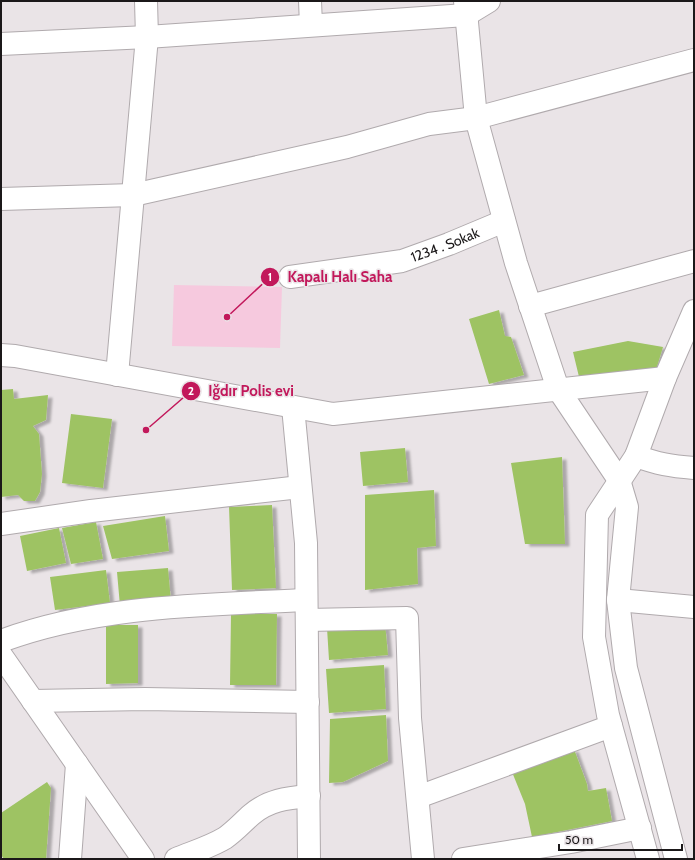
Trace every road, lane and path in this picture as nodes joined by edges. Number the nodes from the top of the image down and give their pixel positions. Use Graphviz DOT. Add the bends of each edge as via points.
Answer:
graph roads {
  1 [pos="146,1"];
  2 [pos="310,1"];
  3 [pos="489,1"];
  4 [pos="466,8"];
  5 [pos="311,25"];
  6 [pos="147,37"];
  7 [pos="1,44"];
  8 [pos="694,60"];
  9 [pos="476,118"];
  10 [pos="133,195"];
  11 [pos="1,199"];
  12 [pos="504,221"];
  13 [pos="694,262"];
  14 [pos="290,276"];
  15 [pos="530,306"];
  16 [pos="694,312"];
  17 [pos="1,355"];
  18 [pos="117,375"];
  19 [pos="665,378"];
  20 [pos="558,389"];
  21 [pos="293,407"];
  22 [pos="636,456"];
  23 [pos="694,468"];
  24 [pos="619,480"];
  25 [pos="300,487"];
  26 [pos="1,524"];
  27 [pos="618,600"];
  28 [pos="694,607"];
  29 [pos="307,610"];
  30 [pos="1,641"];
  31 [pos="1,655"];
  32 [pos="34,701"];
  33 [pos="308,702"];
  34 [pos="611,726"];
  35 [pos="77,764"];
  36 [pos="309,796"];
  37 [pos="418,796"];
  38 [pos="640,828"];
  39 [pos="70,859"];
  40 [pos="143,859"];
  41 [pos="176,859"];
  42 [pos="309,859"];
  43 [pos="423,859"];
  44 [pos="463,859"];
  45 [pos="648,859"];
  46 [pos="676,859"];
  1 -- 6 [label="street"];
  2 -- 5 [label="street"];
  3 -- 4 [label="street"];
  4 -- 5 [label="street"];
  4 -- 9 [label="street"];
  5 -- 6 [label="street"];
  6 -- 7 [label="street"];
  6 -- 10 [label="street"];
  8 -- 9 [label="street"];
  9 -- 10 [label="street" via="429,124 347,147"];
  9 -- 12 [label="street"];
  10 -- 11 [label="street"];
  10 -- 18 [label="street"];
  12 -- 14 [label="street, 1234 . Sokak" via="402,261"];
  12 -- 15 [label="street"];
  13 -- 15 [label="street"];
  15 -- 20 [label="street"];
  16 -- 19 [label="street"];
  17 -- 18 [label="street"];
  18 -- 21 [label="street"];
  19 -- 20 [label="street"];
  19 -- 22 [label="street"];
  20 -- 21 [label="street" via="332,414"];
  20 -- 24 [label="street"];
  21 -- 25 [label="street"];
  22 -- 23 [label="street" via="660,464"];
  22 -- 24 [label="street"];
  24 -- 27 [label="street" via="627,507"];
  24 -- 34 [label="street" via="597,515 594,637"];
  25 -- 26 [label="street" via="91,510"];
  25 -- 29 [label="street" via="306,544"];
  27 -- 28 [label="street"];
  27 -- 46 [label="street" via="626,668"];
  29 -- 30 [label="street" via="151,608 49,626"];
  29 -- 33 [label="street"];
  29 -- 37 [label="street" via="407,618 410,718"];
  31 -- 32 [label="street"];
  32 -- 33 [label="street" via="146,699"];
  32 -- 35 [label="street"];
  33 -- 36 [label="street"];
  34 -- 37 [label="street"];
  34 -- 38 [label="street"];
  35 -- 39 [label="street"];
  35 -- 40 [label="street"];
  36 -- 41 [label="street" via="285,798 262,807 223,839"];
  36 -- 42 [label="street"];
  37 -- 43 [label="street"];
  38 -- 44 [label="street"];
  38 -- 45 [label="street"];
}
